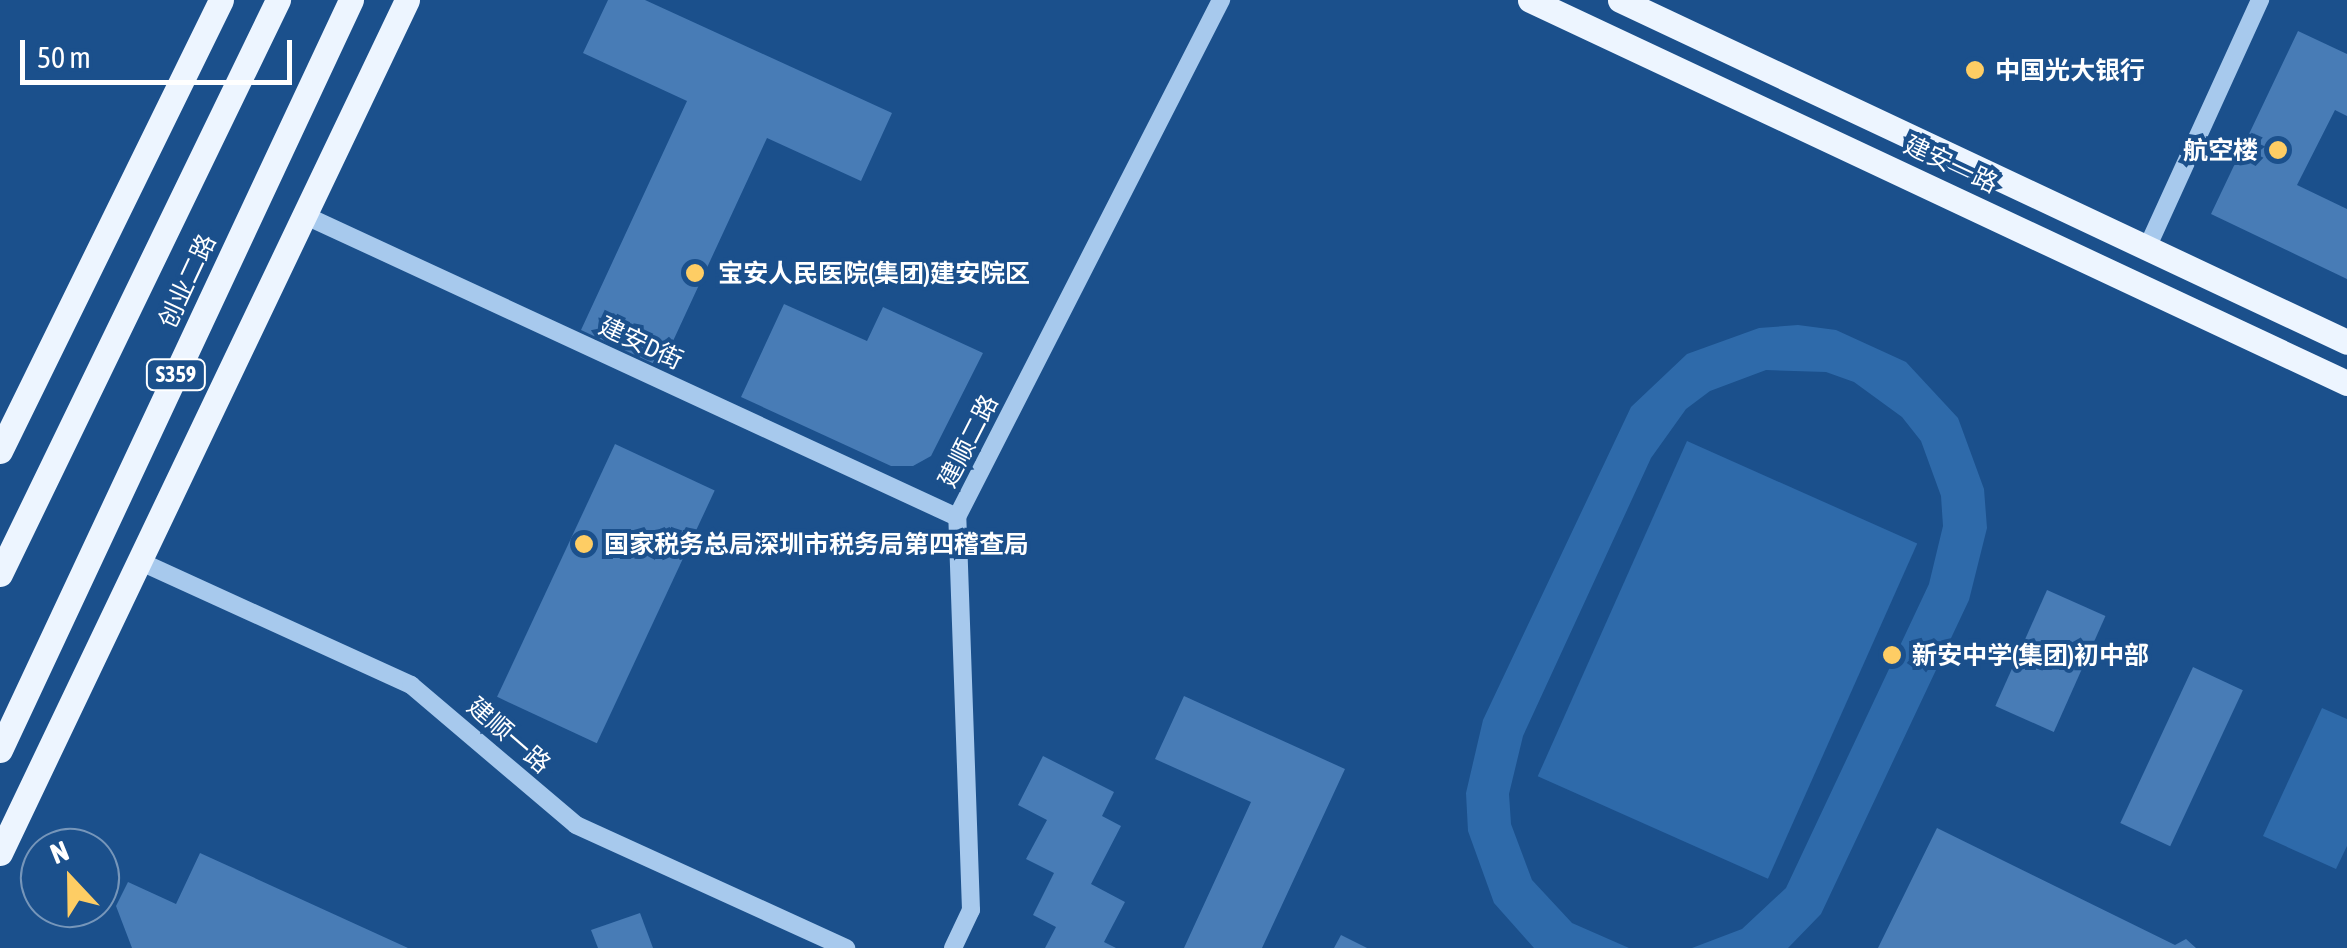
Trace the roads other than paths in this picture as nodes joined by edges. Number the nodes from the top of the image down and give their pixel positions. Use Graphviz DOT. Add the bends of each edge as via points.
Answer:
graph roads {
  1 [pos="221,0"];
  2 [pos="278,0"];
  3 [pos="351,0"];
  4 [pos="407,0"];
  5 [pos="1221,0"];
  6 [pos="1530,0"];
  7 [pos="1620,0"];
  8 [pos="2260,0"];
  9 [pos="304,215"];
  10 [pos="2147,248"];
  11 [pos="2347,342"];
  12 [pos="2347,383"];
  13 [pos="0,451"];
  14 [pos="957,516"];
  15 [pos="138,561"];
  16 [pos="0,574"];
  17 [pos="0,750"];
  18 [pos="0,852"];
  19 [pos="846,948"];
  20 [pos="953,948"];
  1 -- 13 [label="main road"];
  2 -- 16 [label="main road, 创业二路 / S359"];
  3 -- 17 [label="main road, 创业二路 / S359"];
  4 -- 9 [label="main road"];
  5 -- 14 [label="street, 建顺二路"];
  6 -- 12 [label="main road, 建安一路"];
  7 -- 10 [label="main road, 建安一路"];
  8 -- 10 [label="street"];
  9 -- 14 [label="street, 建安D街"];
  9 -- 15 [label="main road"];
  10 -- 11 [label="main road, 建安一路"];
  14 -- 20 [label="street, 建顺二路" via="971,910"];
  15 -- 18 [label="main road"];
  15 -- 19 [label="street, 建顺一路" via="411,684 576,826"];
}
